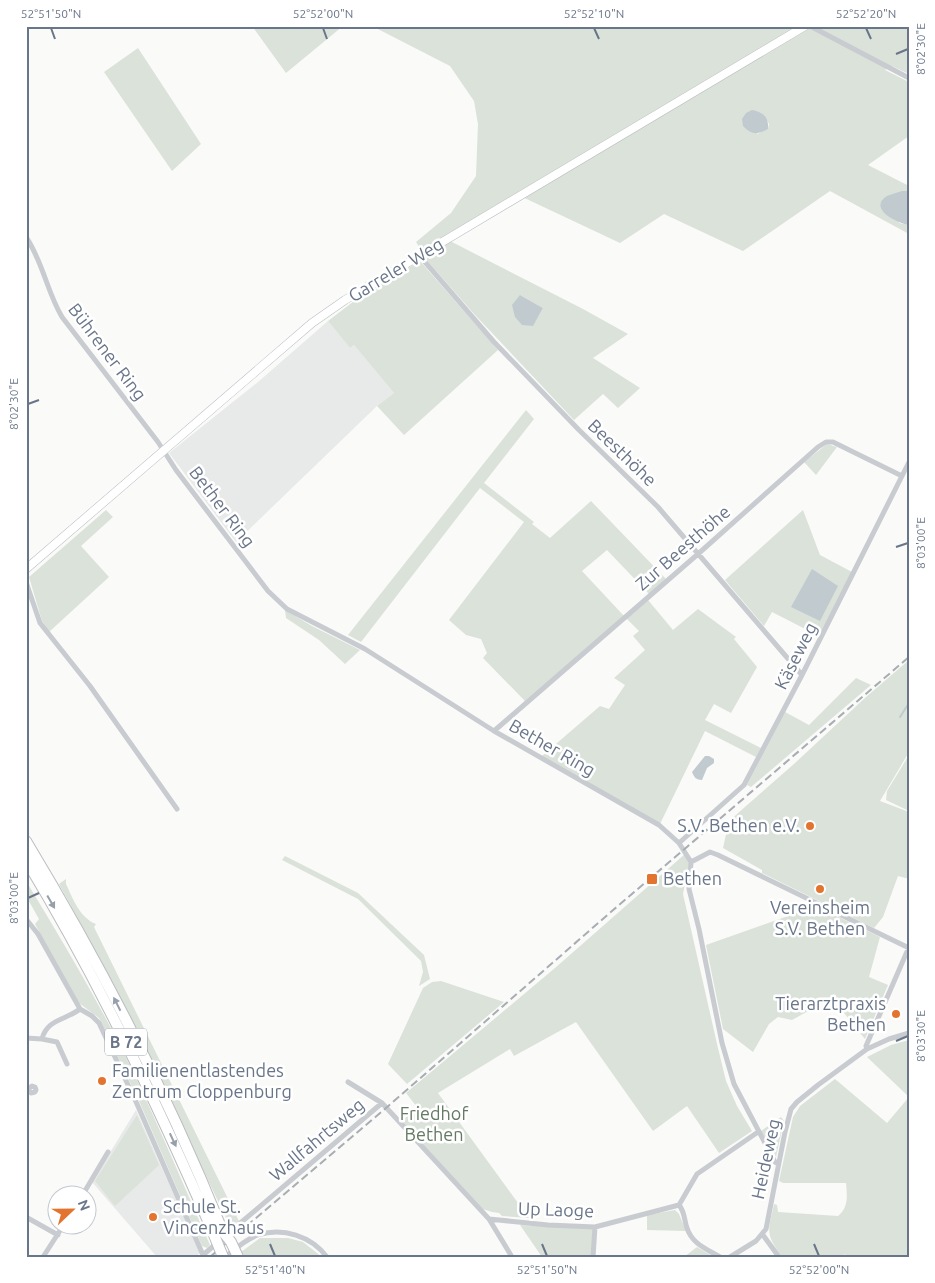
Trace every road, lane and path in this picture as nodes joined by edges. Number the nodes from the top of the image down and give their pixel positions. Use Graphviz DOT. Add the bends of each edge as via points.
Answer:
graph roads {
  1 [pos="805,26"];
  2 [pos="810,26"];
  3 [pos="909,78"];
  4 [pos="26,237"];
  5 [pos="419,255"];
  6 [pos="164,451"];
  7 [pos="909,462"];
  8 [pos="902,476"];
  9 [pos="698,554"];
  10 [pos="26,569"];
  11 [pos="26,582"];
  12 [pos="802,675"];
  13 [pos="494,731"];
  14 [pos="177,809"];
  15 [pos="26,841"];
  16 [pos="679,843"];
  17 [pos="26,860"];
  18 [pos="691,862"];
  19 [pos="26,919"];
  20 [pos="909,948"];
  21 [pos="80,1009"];
  22 [pos="909,1033"];
  23 [pos="26,1038"];
  24 [pos="42,1039"];
  25 [pos="867,1049"];
  26 [pos="67,1064"];
  27 [pos="348,1082"];
  28 [pos="382,1103"];
  29 [pos="758,1132"];
  30 [pos="108,1152"];
  31 [pos="778,1164"];
  32 [pos="88,1186"];
  33 [pos="679,1205"];
  34 [pos="26,1218"];
  35 [pos="489,1219"];
  36 [pos="595,1227"];
  37 [pos="218,1229"];
  38 [pos="48,1230"];
  39 [pos="763,1235"];
  40 [pos="57,1236"];
  41 [pos="201,1256"];
  42 [pos="43,1257"];
  43 [pos="224,1257"];
  44 [pos="233,1257"];
  45 [pos="238,1257"];
  46 [pos="327,1257"];
  47 [pos="512,1257"];
  48 [pos="593,1257"];
  49 [pos="720,1257"];
  50 [pos="730,1257"];
  51 [pos="779,1257"];
  1 -- 5 [label="street, Garreler Weg"];
  2 -- 3 [label="street"];
  4 -- 6 [label="street, Bührener Ring" via="38,257 62,317"];
  5 -- 6 [label="street, Garreler Weg" via="312,323"];
  5 -- 9 [label="street, Beesthöhe" via="494,342 658,507"];
  6 -- 10 [label="street, Garreler Weg"];
  6 -- 13 [label="street, Bether Ring" via="268,591 287,609 364,649"];
  7 -- 8 [label="street, Käseweg"];
  8 -- 9 [label="street, Zur Beesthöhe" via="833,442 826,442"];
  8 -- 12 [label="street, Käseweg"];
  9 -- 12 [label="street, Beesthöhe"];
  9 -- 13 [label="street, Zur Beesthöhe"];
  11 -- 14 [label="street" via="40,623 90,686"];
  12 -- 16 [label="street, Käseweg" via="744,785"];
  13 -- 16 [label="street, Bether Ring" via="658,825"];
  37 -- 15 [label="highway, B 72, one-way" via="153,1076 68,912"];
  16 -- 18 [label="street, Bether Ring"];
  17 -- 37 [label="highway, B 72, one-way" via="75,944 136,1061"];
  18 -- 20 [label="street" via="710,852 718,855"];
  18 -- 29 [label="street" via="689,889 722,1043 734,1084"];
  19 -- 21 [label="street, Wallfahrtsweg" via="38,934"];
  20 -- 25 [label="street"];
  21 -- 24 [label="street" via="48,1026"];
  21 -- 41 [label="street, Wallfahrtsweg" via="99,1023"];
  22 -- 25 [label="street, Heideweg"];
  23 -- 24 [label="street"];
  24 -- 26 [label="street" via="57,1042"];
  25 -- 31 [label="street, Heideweg" via="791,1108"];
  27 -- 28 [label="street"];
  28 -- 35 [label="street, Wallfahrtsweg"];
  28 -- 41 [label="street, Wallfahrtsweg"];
  29 -- 31 [label="street"];
  29 -- 33 [label="street" via="697,1174"];
  30 -- 32 [label="street"];
  31 -- 39 [label="street, Heideweg"];
  33 -- 36 [label="street, Up Laoge"];
  33 -- 49 [label="street" via="692,1239"];
  34 -- 38 [label="street"];
  35 -- 36 [label="street, Up Laoge"];
  35 -- 47 [label="street, Wallfahrtsweg"];
  36 -- 48 [label="street"];
  37 -- 43 [label="highway, B 72, bridge"];
  37 -- 44 [label="highway, B 72, bridge"];
  37 -- 45 [label="highway, B 72, bridge" via="231,1242"];
  39 -- 50 [label="street"];
  39 -- 51 [label="street"];
  40 -- 42 [label="street"];
  43 -- 46 [label="street" via="256,1236 281,1232 305,1238 322,1249"];
}
